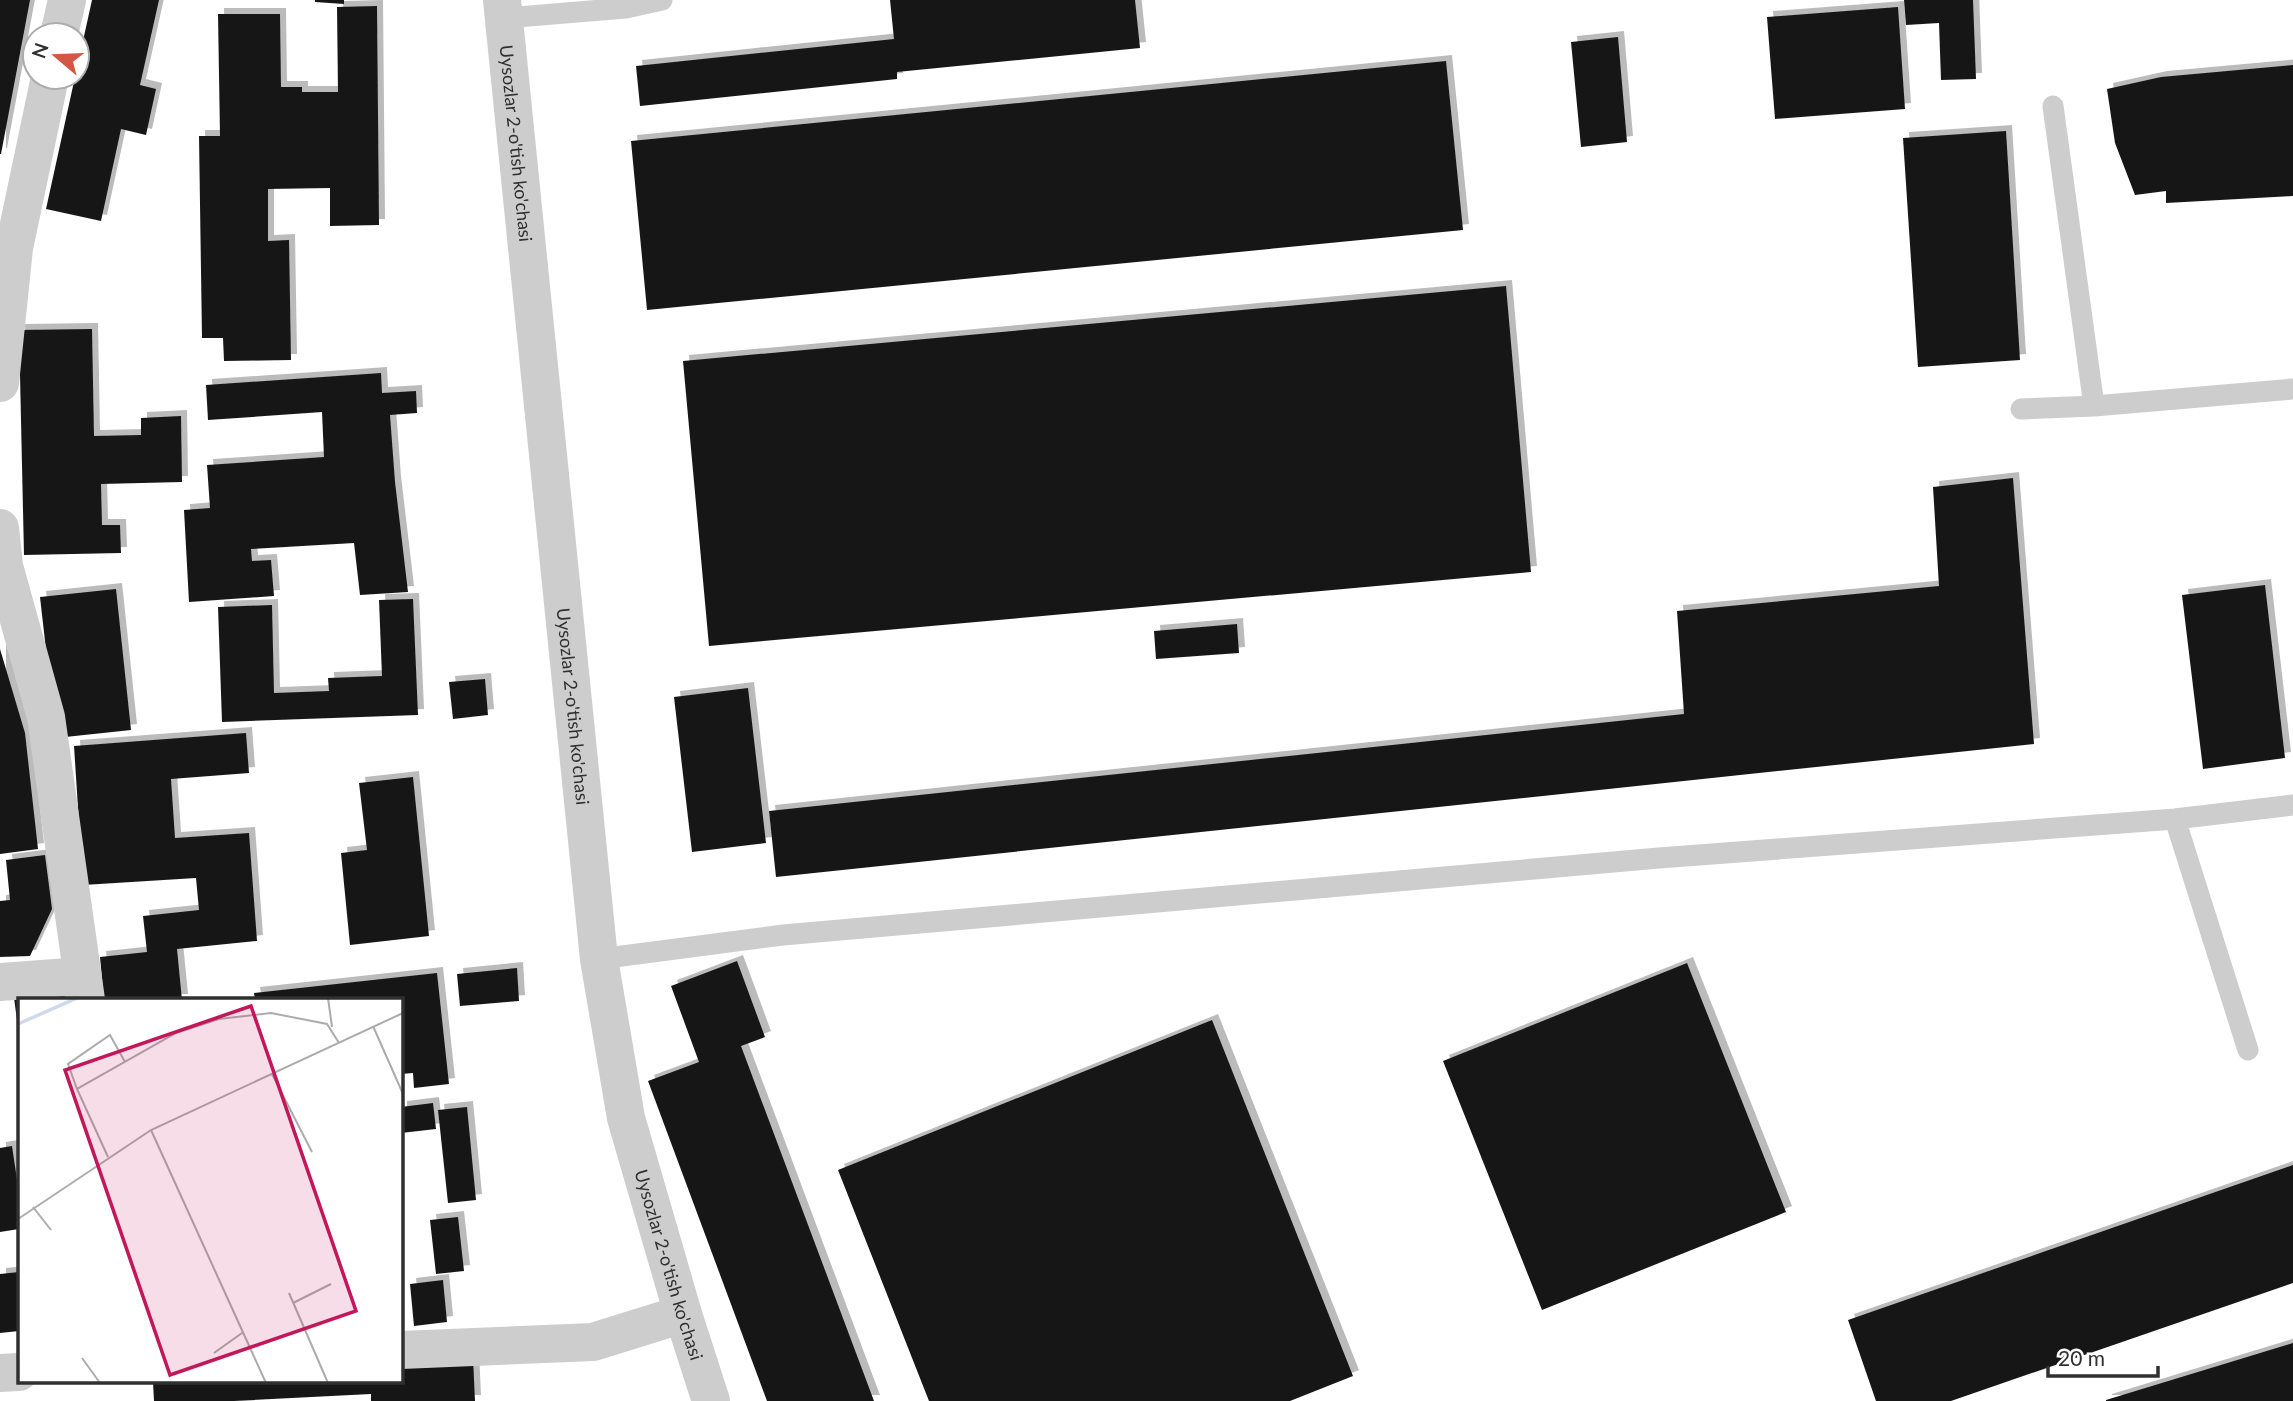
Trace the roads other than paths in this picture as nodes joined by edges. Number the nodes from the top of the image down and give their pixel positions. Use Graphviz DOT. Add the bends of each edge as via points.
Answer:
graph roads {
  1 [pos="67,0"];
  2 [pos="662,0"];
  3 [pos="503,9"];
  4 [pos="62,21"];
  5 [pos="47,91"];
  6 [pos="2053,106"];
  7 [pos="0,383"];
  8 [pos="2293,389"];
  9 [pos="2094,406"];
  10 [pos="2021,409"];
  11 [pos="0,528"];
  12 [pos="2293,806"];
  13 [pos="2175,819"];
  14 [pos="599,959"];
  15 [pos="0,982"];
  16 [pos="84,988"];
  17 [pos="2248,1051"];
  18 [pos="683,1314"];
  19 [pos="402,1350"];
  20 [pos="18,1372"];
  21 [pos="0,1373"];
  22 [pos="711,1401"];
  1 -- 4 [label="street"];
  2 -- 3 [label="lane" via="626,8"];
  3 -- 14 [label="street, Uysozlar 2-o'tish ko'chasi"];
  5 -- 7 [label="street" via="14,248"];
  6 -- 9 [label="lane"];
  8 -- 9 [label="lane"];
  9 -- 10 [label="lane"];
  11 -- 16 [label="street" via="4,566 46,718"];
  12 -- 13 [label="lane"];
  13 -- 14 [label="lane" via="1659,858 783,935"];
  13 -- 17 [label="lane"];
  14 -- 18 [label="street, Uysozlar 2-o'tish ko'chasi" via="626,1118"];
  15 -- 16 [label="street"];
  18 -- 19 [label="street" via="593,1342"];
  18 -- 22 [label="street, Uysozlar 2-o'tish ko'chasi"];
  20 -- 21 [label="street"];
}
